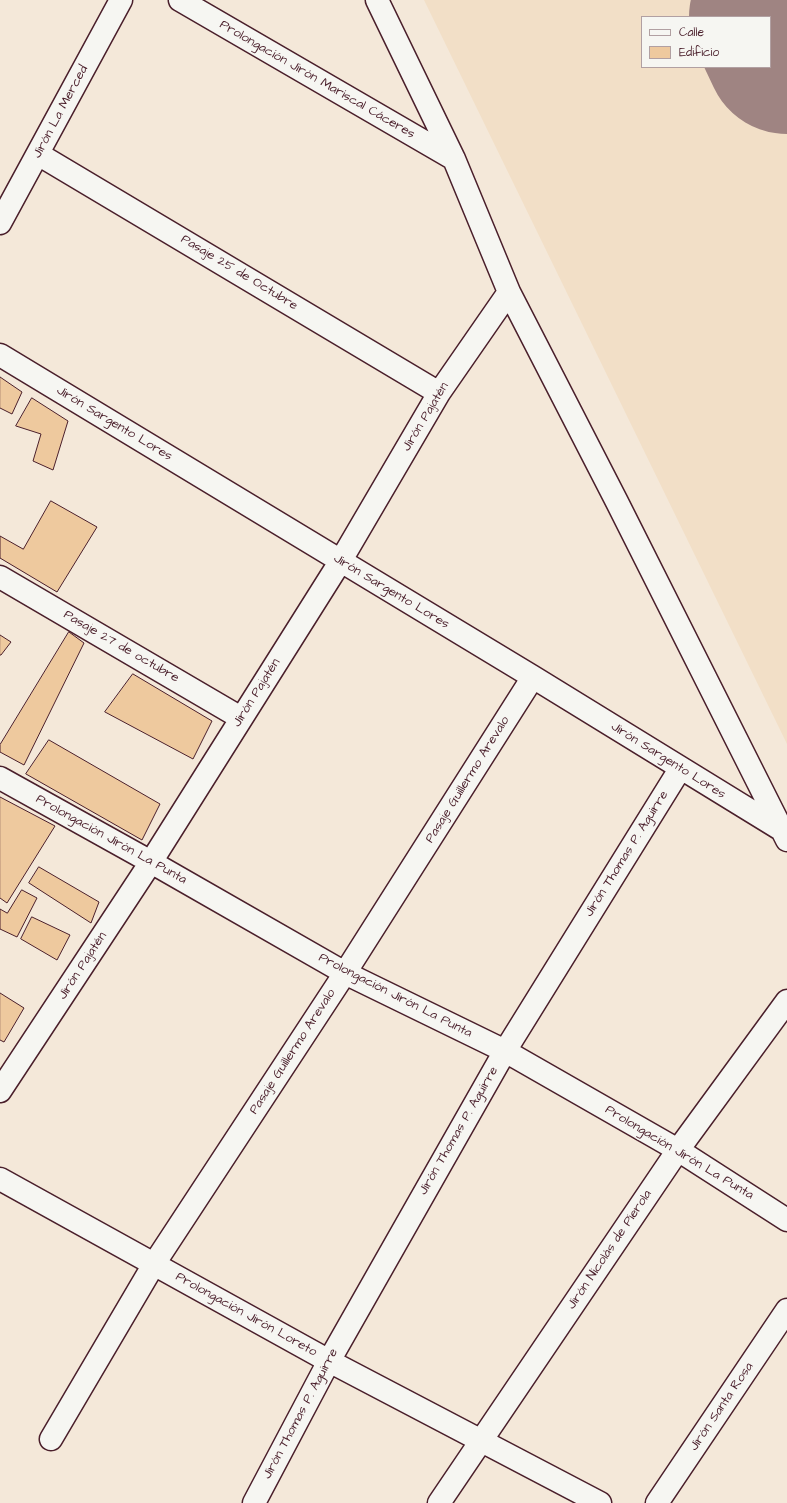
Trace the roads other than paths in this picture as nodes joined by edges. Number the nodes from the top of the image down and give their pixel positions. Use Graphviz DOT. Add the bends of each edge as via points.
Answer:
graph roads {
  1 [pos="121,0"];
  2 [pos="180,0"];
  3 [pos="377,0"];
  4 [pos="38,154"];
  5 [pos="454,159"];
  6 [pos="0,223"];
  7 [pos="510,292"];
  8 [pos="0,355"];
  9 [pos="439,392"];
  10 [pos="340,562"];
  11 [pos="0,577"];
  12 [pos="533,677"];
  13 [pos="241,718"];
  14 [pos="680,769"];
  15 [pos="0,778"];
  16 [pos="785,835"];
  17 [pos="151,862"];
  18 [pos="345,973"];
  19 [pos="787,1001"];
  20 [pos="505,1050"];
  21 [pos="0,1091"];
  22 [pos="678,1150"];
  23 [pos="0,1179"];
  24 [pos="787,1220"];
  25 [pos="154,1264"];
  26 [pos="787,1310"];
  27 [pos="329,1361"];
  28 [pos="51,1439"];
  29 [pos="482,1441"];
  30 [pos="254,1503"];
  31 [pos="439,1503"];
  32 [pos="600,1503"];
  33 [pos="657,1503"];
  1 -- 4 [label="street, Jirón La Merced"];
  2 -- 5 [label="street, Prolongación Jirón Mariscal Cáceres"];
  3 -- 5 [label="street"];
  4 -- 6 [label="street, Jirón La Merced"];
  4 -- 9 [label="street, Pasaje 25 de Octubre"];
  5 -- 7 [label="street"];
  7 -- 9 [label="street, Jirón Pajatén"];
  7 -- 16 [label="street"];
  8 -- 10 [label="street, Jirón Sargento Lores"];
  9 -- 10 [label="street, Jirón Pajatén"];
  10 -- 12 [label="street, Jirón Sargento Lores"];
  10 -- 13 [label="street, Jirón Pajatén"];
  11 -- 13 [label="street, Pasaje 27 de octubre"];
  12 -- 14 [label="street, Jirón Sargento Lores"];
  12 -- 18 [label="street, Pasaje Guillermo Arevalo"];
  13 -- 17 [label="street, Jirón Pajatén"];
  14 -- 16 [label="street, Jirón Sargento Lores"];
  14 -- 20 [label="street, Jirón Thomas P. Aguirre"];
  15 -- 17 [label="street, Prolongación Jirón La Punta"];
  17 -- 18 [label="street, Prolongación Jirón La Punta"];
  17 -- 21 [label="street, Jirón Pajatén"];
  18 -- 20 [label="street, Prolongación Jirón La Punta"];
  18 -- 25 [label="street, Pasaje Guillermo Arevalo"];
  19 -- 22 [label="street, Jirón Nicolás de Pierola"];
  20 -- 22 [label="street, Prolongación Jirón La Punta"];
  20 -- 27 [label="street, Jirón Thomas P. Aguirre"];
  22 -- 24 [label="street, Prolongación Jirón La Punta"];
  22 -- 29 [label="street, Jirón Nicolás de Pierola"];
  23 -- 25 [label="street, Prolongación Jirón Loreto"];
  25 -- 27 [label="street, Prolongación Jirón Loreto"];
  25 -- 28 [label="street, Pasaje Guillermo Arevalo"];
  26 -- 33 [label="street, Jirón Santa Rosa"];
  27 -- 29 [label="street, Prolongación Jirón Loreto"];
  27 -- 30 [label="street, Jirón Thomas P. Aguirre"];
  29 -- 31 [label="street, Jirón Nicolás de Pierola"];
  29 -- 32 [label="street, Prolongación Jirón Loreto"];
}
